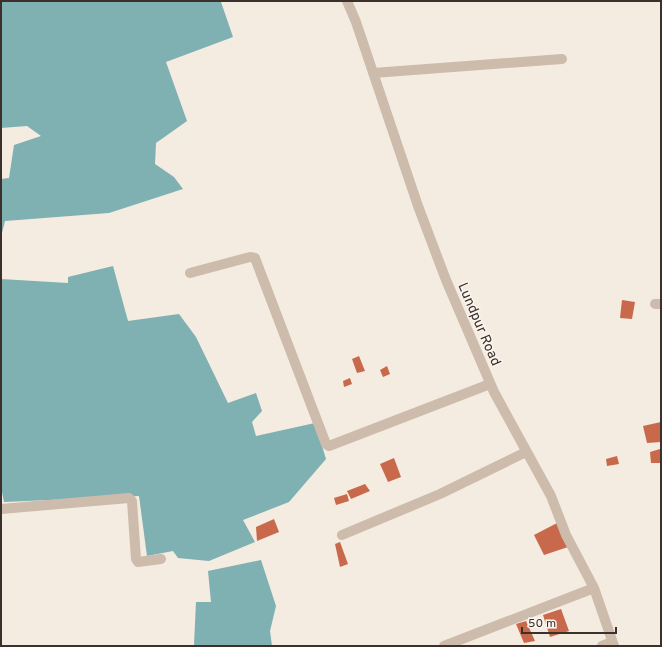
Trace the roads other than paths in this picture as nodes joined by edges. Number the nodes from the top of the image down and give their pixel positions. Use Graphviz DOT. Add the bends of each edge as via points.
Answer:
graph roads {
  1 [pos="347,1"];
  2 [pos="562,59"];
  3 [pos="373,73"];
  4 [pos="190,273"];
  5 [pos="490,384"];
  6 [pos="526,452"];
  7 [pos="1,509"];
  8 [pos="342,535"];
  9 [pos="161,559"];
  10 [pos="594,588"];
  11 [pos="613,644"];
  12 [pos="444,646"];
  13 [pos="602,646"];
  1 -- 3 [label="street, Lundpur Road"];
  2 -- 3 [label="street"];
  3 -- 5 [label="street, Lundpur Road" via="446,280"];
  4 -- 5 [label="street" via="250,257 255,258 326,444 329,446"];
  5 -- 6 [label="street, Lundpur Road"];
  6 -- 8 [label="street" via="440,494"];
  6 -- 10 [label="street, Lundpur Road"];
  7 -- 9 [label="street" via="129,498 132,501 136,560 138,562"];
  10 -- 11 [label="street, Lundpur Road"];
  10 -- 12 [label="street"];
  11 -- 13 [label="street"];
}
